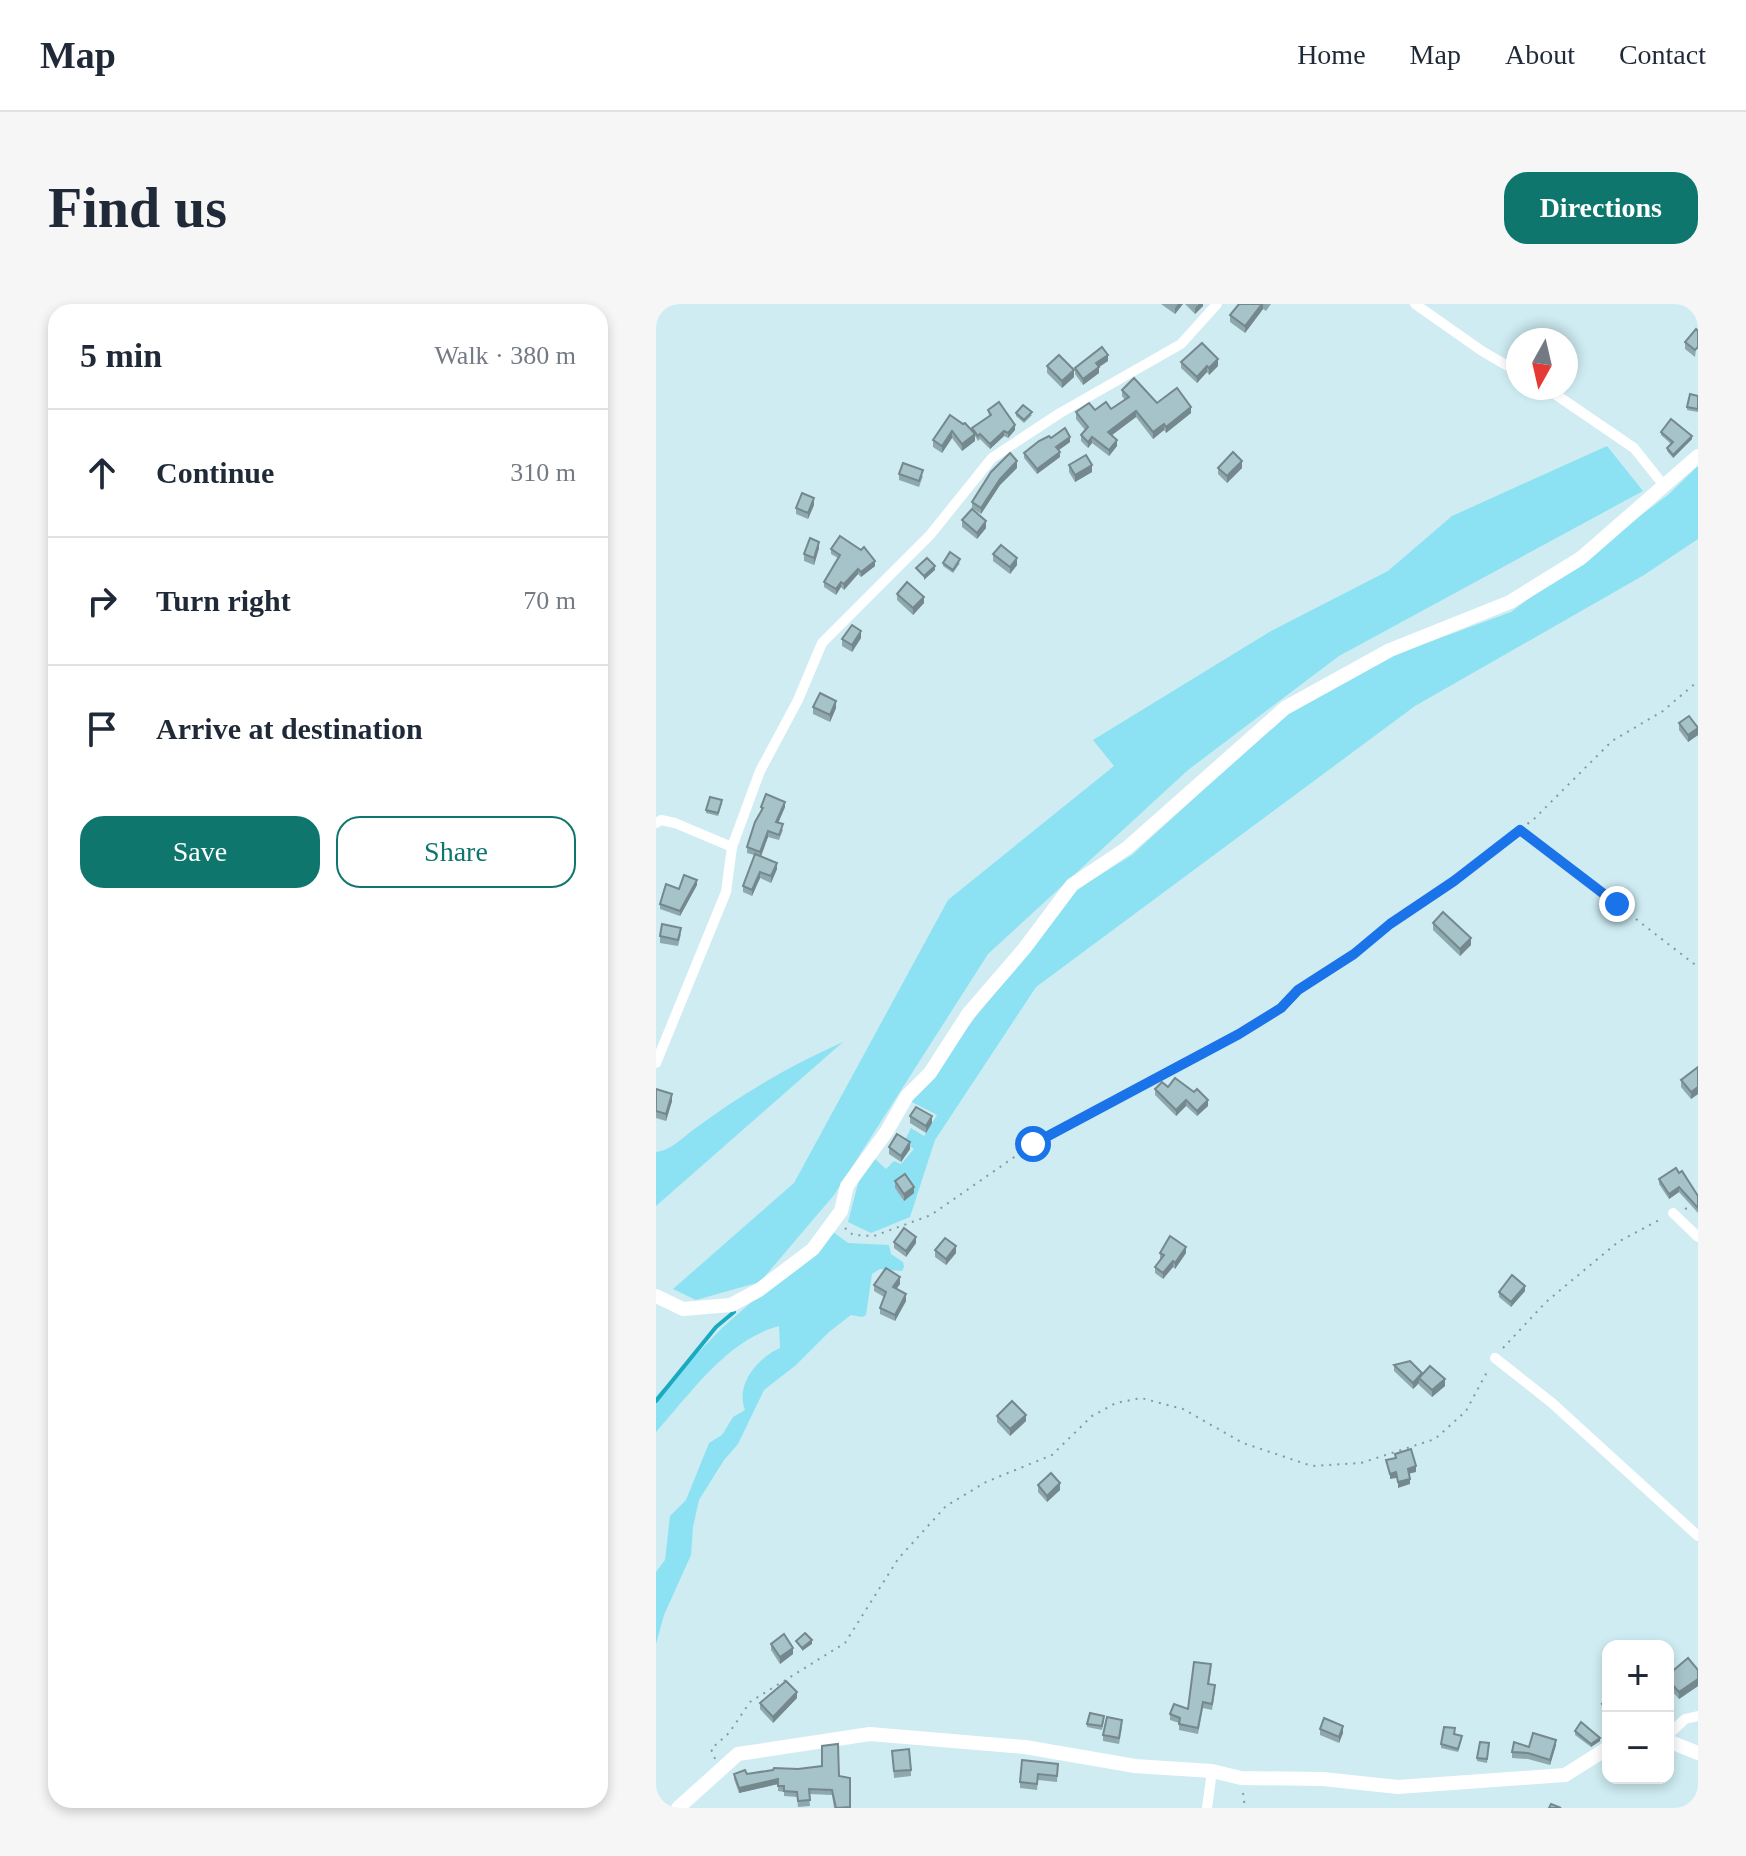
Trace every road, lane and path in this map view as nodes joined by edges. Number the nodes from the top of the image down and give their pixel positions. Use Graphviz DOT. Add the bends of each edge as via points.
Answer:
graph roads {
  1 [pos="1217,304"];
  2 [pos="1415,304"];
  3 [pos="1506,365"];
  4 [pos="1564,400"];
  5 [pos="1698,456"];
  6 [pos="1665,487"];
  7 [pos="1698,681"];
  8 [pos="656,823"];
  9 [pos="1520,830"];
  10 [pos="732,847"];
  11 [pos="1698,967"];
  12 [pos="656,1063"];
  13 [pos="1698,1204"];
  14 [pos="1673,1213"];
  15 [pos="834,1220"];
  16 [pos="1698,1237"];
  17 [pos="656,1296"];
  18 [pos="1495,1358"];
  19 [pos="1698,1536"];
  20 [pos="1698,1716"];
  21 [pos="1674,1729"];
  22 [pos="1674,1743"];
  23 [pos="1602,1752"];
  24 [pos="1698,1753"];
  25 [pos="719,1771"];
  26 [pos="1212,1771"];
  27 [pos="1241,1778"];
  28 [pos="678,1808"];
  29 [pos="1207,1808"];
  30 [pos="1245,1808"];
  1 -- 10 [label="street" via="1181,344 992,458 930,535 822,643 760,771"];
  2 -- 3 [label="street"];
  4 -- 6 [label="street" via="1634,448"];
  5 -- 6 [label="street"];
  6 -- 15 [label="street" via="1581,558 1510,602 1390,650 1285,708 1127,848 1072,885 907,1096 847,1186"];
  7 -- 9 [label="path" via="1663,711 1612,741"];
  8 -- 10 [label="street" via="675,823"];
  9 -- 11 [label="path"];
  9 -- 15 [label="path" via="1298,990 1281,1008 1033,1144 931,1215 866,1237 853,1235"];
  10 -- 12 [label="street" via="726,892"];
  13 -- 14 [label="path"];
  14 -- 16 [label="street"];
  14 -- 18 [label="path" via="1618,1242 1546,1302"];
  15 -- 17 [label="street" via="813,1249 731,1305 683,1309"];
  18 -- 19 [label="street"];
  18 -- 25 [label="path" via="1466,1411 1435,1439 1361,1463 1312,1466 1243,1443 1183,1409 1141,1398 1116,1403 1092,1416 1052,1455 986,1482 946,1506 898,1559 845,1643 750,1702 711,1749"];
  20 -- 21 [label="street"];
  22 -- 24 [label="street"];
  23 -- 27 [label="street" via="1565,1775 1398,1787"];
  25 -- 26 [label="street" via="738,1754 870,1734"];
  25 -- 28 [label="street"];
  26 -- 27 [label="street"];
  26 -- 29 [label="street"];
  27 -- 30 [label="path"];
}
